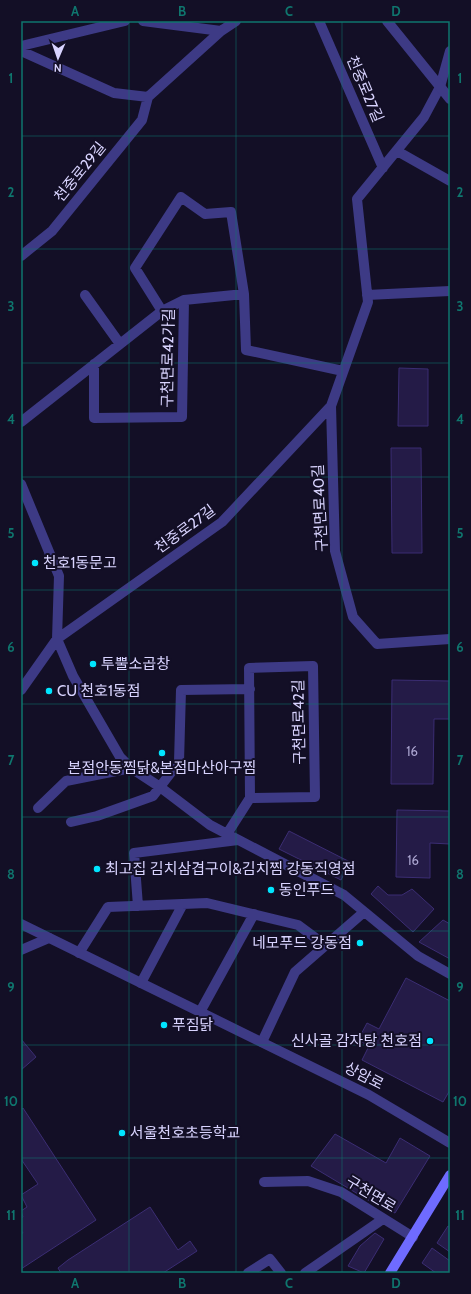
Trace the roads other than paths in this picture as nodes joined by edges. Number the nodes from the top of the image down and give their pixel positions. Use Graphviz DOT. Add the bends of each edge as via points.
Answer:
graph roads {
  1 [pos="125,21"];
  2 [pos="143,21"];
  3 [pos="236,21"];
  4 [pos="319,21"];
  5 [pos="387,21"];
  6 [pos="221,31"];
  7 [pos="21,46"];
  8 [pos="21,51"];
  9 [pos="450,51"];
  10 [pos="440,87"];
  11 [pos="148,97"];
  12 [pos="450,99"];
  13 [pos="396,151"];
  14 [pos="383,168"];
  15 [pos="450,181"];
  16 [pos="21,256"];
  17 [pos="450,291"];
  18 [pos="244,294"];
  19 [pos="85,295"];
  20 [pos="367,295"];
  21 [pos="184,300"];
  22 [pos="162,311"];
  23 [pos="120,344"];
  24 [pos="94,364"];
  25 [pos="343,371"];
  26 [pos="331,406"];
  27 [pos="21,422"];
  28 [pos="22,489"];
  29 [pos="57,639"];
  30 [pos="450,639"];
  31 [pos="250,689"];
  32 [pos="21,690"];
  33 [pos="131,768"];
  34 [pos="160,787"];
  35 [pos="250,798"];
  36 [pos="38,808"];
  37 [pos="71,822"];
  38 [pos="227,834"];
  39 [pos="238,840"];
  40 [pos="183,904"];
  41 [pos="138,906"];
  42 [pos="364,912"];
  43 [pos="254,914"];
  44 [pos="21,924"];
  45 [pos="49,938"];
  46 [pos="325,945"];
  47 [pos="21,950"];
  48 [pos="79,953"];
  49 [pos="450,974"];
  50 [pos="141,983"];
  51 [pos="200,1012"];
  52 [pos="262,1042"];
  53 [pos="450,1143"];
  54 [pos="450,1175"];
  55 [pos="264,1182"];
  56 [pos="383,1218"];
  57 [pos="413,1237"];
  58 [pos="248,1273"];
  59 [pos="281,1273"];
  60 [pos="305,1273"];
  61 [pos="390,1273"];
  1 -- 7 [label="street"];
  2 -- 6 [label="street"];
  3 -- 6 [label="street"];
  4 -- 14 [label="street, 천중로27길"];
  5 -- 10 [label="street"];
  6 -- 11 [label="street"];
  8 -- 11 [label="street" via="114,93"];
  9 -- 10 [label="street, 천중로27길"];
  10 -- 12 [label="street"];
  10 -- 13 [label="street, 천중로27길" via="424,117"];
  11 -- 16 [label="street, 천중로29길" via="142,120 52,231"];
  13 -- 14 [label="street, 천중로27길"];
  13 -- 15 [label="street"];
  14 -- 20 [label="street, 천중로27길" via="357,199"];
  17 -- 20 [label="street"];
  18 -- 21 [label="street, 구천면로42가길"];
  18 -- 22 [label="street, 구천면로42가길" via="231,212 205,214 181,197 135,268"];
  18 -- 25 [label="street" via="246,350"];
  19 -- 23 [label="street"];
  20 -- 25 [label="street, 천중로27길" via="368,302"];
  21 -- 22 [label="street, 구천면로42가길"];
  21 -- 24 [label="street, 구천면로42가길" via="182,417 94,418"];
  22 -- 23 [label="street, 구천면로42가길"];
  23 -- 24 [label="street, 구천면로42가길"];
  24 -- 27 [label="street, 구천면로42가길"];
  25 -- 26 [label="street, 천중로27길"];
  26 -- 29 [label="street, 천중로27길" via="222,522"];
  26 -- 30 [label="street, 구천면로40길" via="335,551 354,617 377,644"];
  28 -- 29 [label="street" via="59,576"];
  29 -- 32 [label="street, 천중로27길"];
  29 -- 33 [label="street" via="73,676 120,757"];
  31 -- 34 [label="street" via="180,690 179,762"];
  31 -- 35 [label="street, 구천면로42길"];
  31 -- 35 [label="street, 구천면로42길" via="249,668 313,666 315,797"];
  33 -- 34 [label="street"];
  33 -- 36 [label="street" via="66,781"];
  34 -- 37 [label="street" via="153,796 97,816"];
  34 -- 38 [label="street" via="210,825"];
  35 -- 38 [label="street"];
  38 -- 39 [label="street"];
  39 -- 41 [label="street" via="134,853"];
  39 -- 42 [label="street" via="344,895"];
  40 -- 41 [label="street"];
  40 -- 43 [label="street" via="207,903"];
  40 -- 50 [label="street"];
  41 -- 48 [label="street" via="108,907"];
  42 -- 46 [label="street"];
  42 -- 49 [label="street" via="418,956"];
  43 -- 46 [label="street" via="298,924"];
  43 -- 51 [label="street"];
  44 -- 45 [label="street, 상암로"];
  45 -- 47 [label="street"];
  45 -- 48 [label="street, 상암로"];
  46 -- 52 [label="street" via="295,972"];
  48 -- 50 [label="street, 상암로"];
  50 -- 51 [label="street, 상암로"];
  51 -- 52 [label="street, 상암로"];
  52 -- 53 [label="street, 상암로" via="369,1095"];
  54 -- 57 [label="main road"];
  55 -- 56 [label="street, 구천면로" via="308,1181 341,1192"];
  56 -- 57 [label="street, 구천면로"];
  56 -- 60 [label="street"];
  57 -- 61 [label="main road"];
  58 -- 59 [label="street" via="270,1259"];
}
